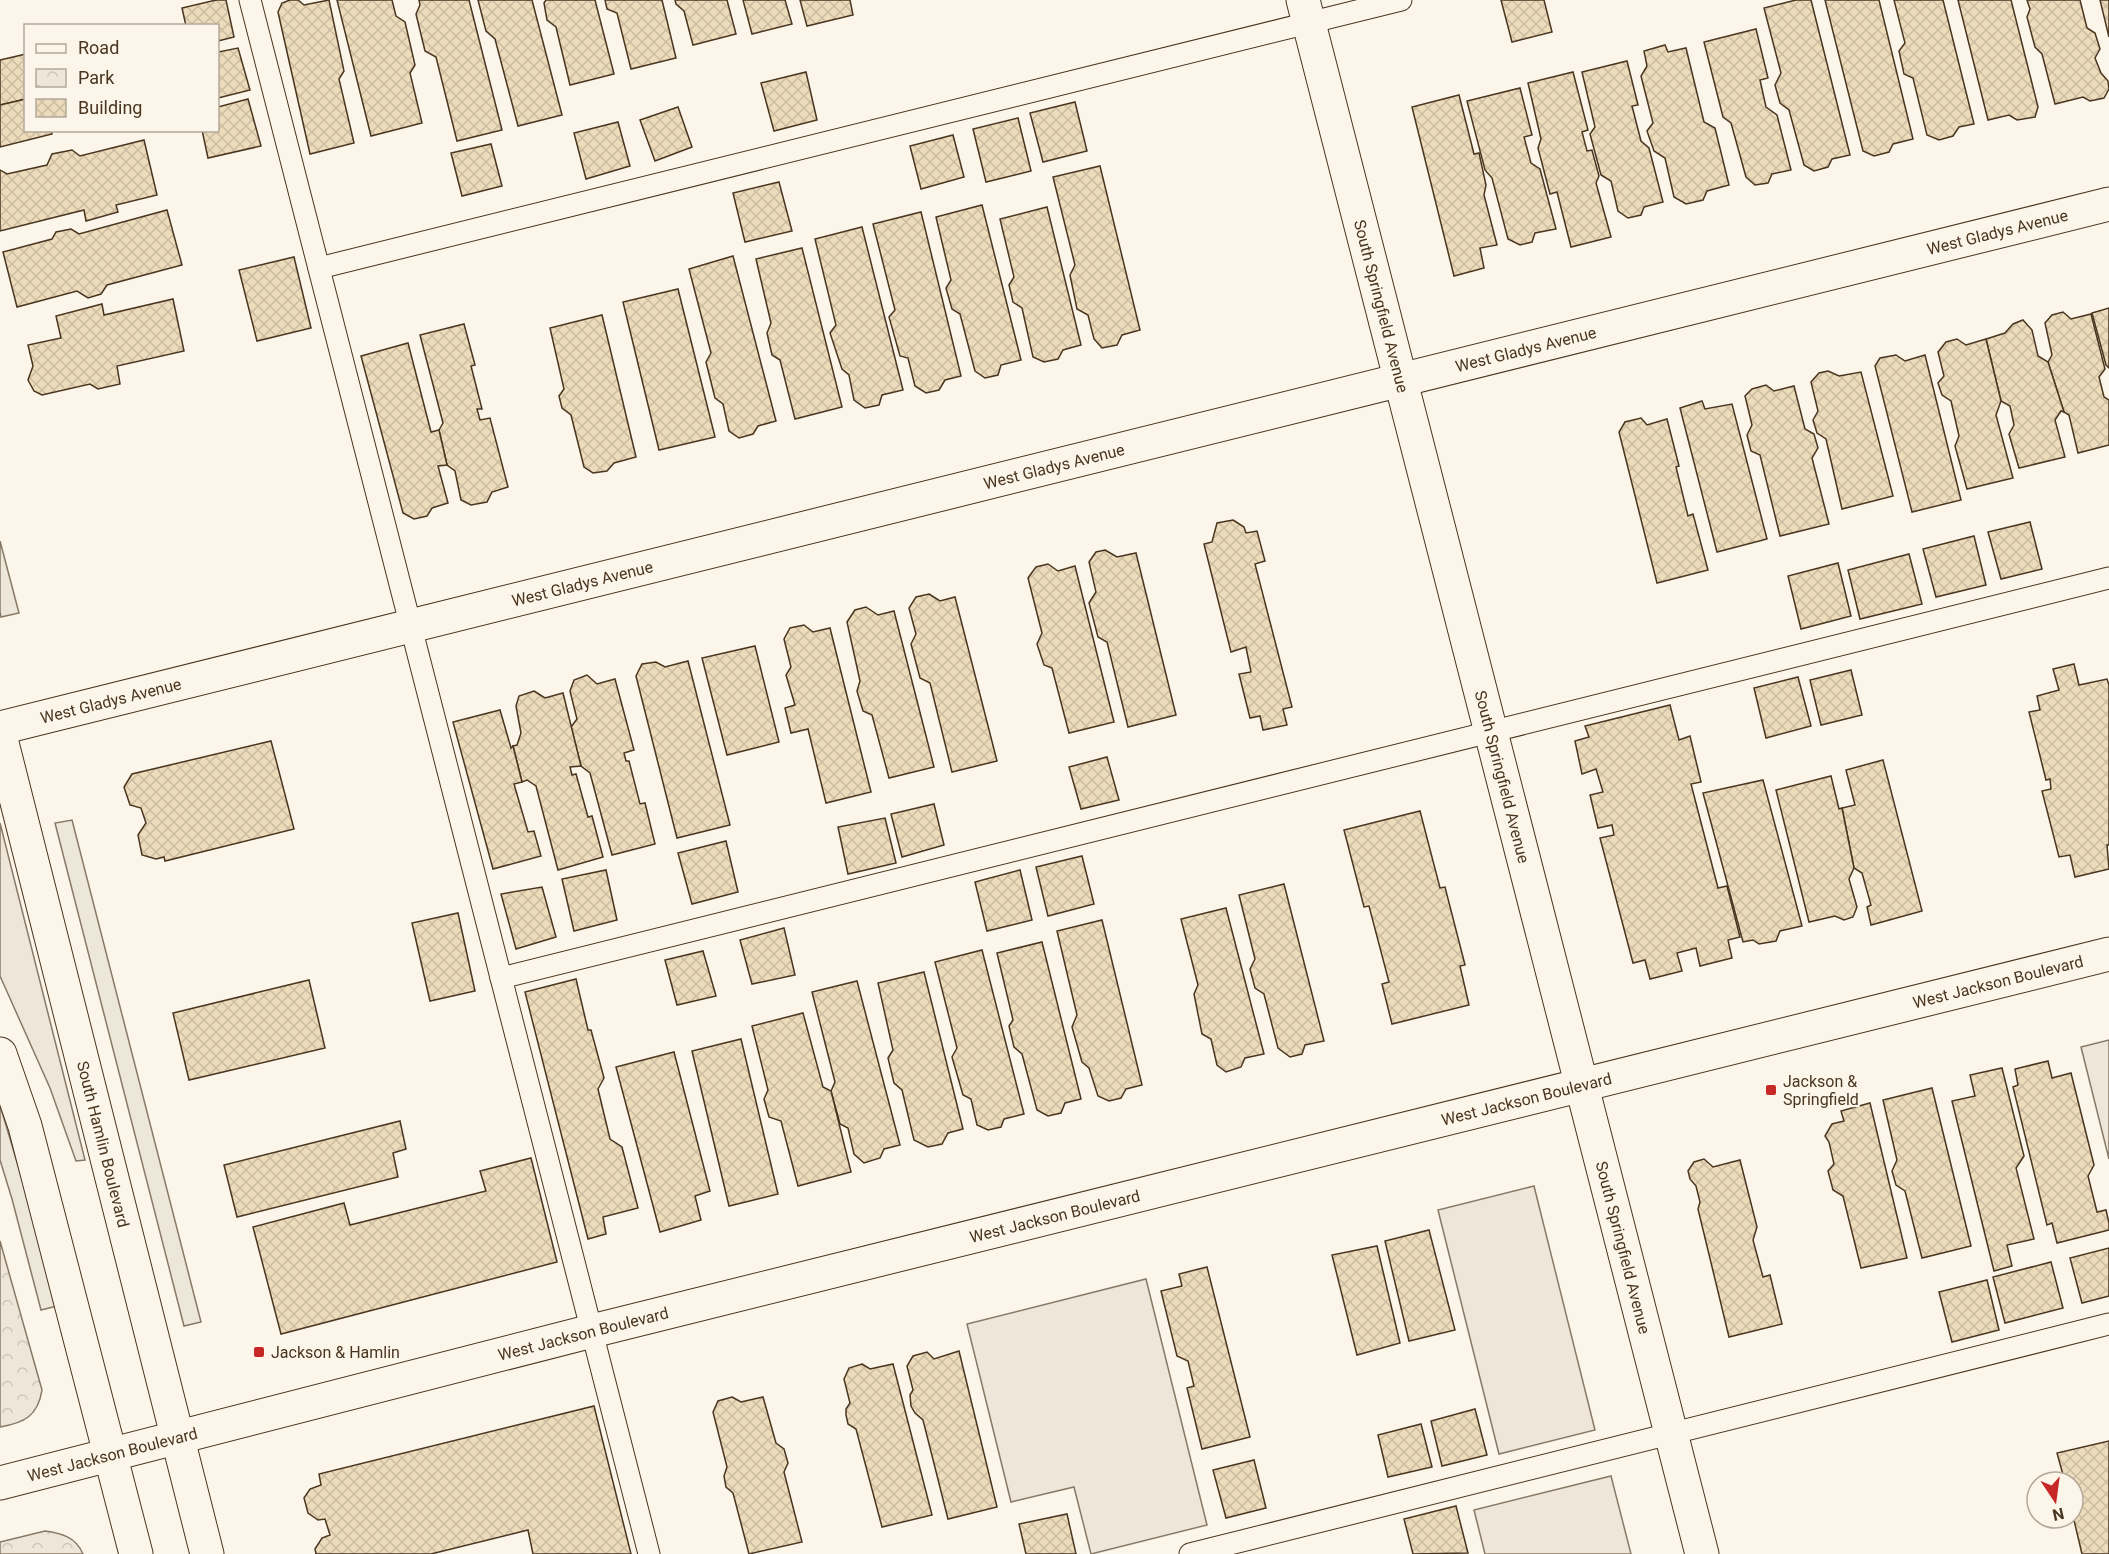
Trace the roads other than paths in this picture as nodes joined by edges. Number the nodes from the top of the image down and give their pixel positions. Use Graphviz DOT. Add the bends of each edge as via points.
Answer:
graph roads {
  1 [pos="250,0"];
  2 [pos="1401,0"];
  3 [pos="1306,12"];
  4 [pos="2109,204"];
  5 [pos="319,268"];
  6 [pos="1400,380"];
  7 [pos="2109,578"];
  8 [pos="411,626"];
  9 [pos="0,728"];
  10 [pos="1491,732"];
  11 [pos="0,735"];
  12 [pos="2109,954"];
  13 [pos="501,978"];
  14 [pos="0,1054"];
  15 [pos="1582,1085"];
  16 [pos="2109,1324"];
  17 [pos="591,1331"];
  18 [pos="1671,1434"];
  19 [pos="177,1438"];
  20 [pos="112,1455"];
  21 [pos="0,1483"];
  22 [pos="136,1554"];
  23 [pos="207,1554"];
  24 [pos="649,1554"];
  25 [pos="1190,1554"];
  26 [pos="1702,1554"];
  1 -- 5 [label="lane"];
  2 -- 3 [label="lane"];
  3 -- 5 [label="lane"];
  3 -- 6 [label="street, South Springfield Avenue"];
  4 -- 6 [label="street, West Gladys Avenue"];
  5 -- 8 [label="lane"];
  6 -- 8 [label="street, West Gladys Avenue"];
  6 -- 10 [label="street, South Springfield Avenue"];
  7 -- 10 [label="lane"];
  8 -- 9 [label="street, West Gladys Avenue"];
  8 -- 13 [label="lane"];
  10 -- 13 [label="lane"];
  10 -- 15 [label="street, South Springfield Avenue"];
  11 -- 19 [label="street, South Hamlin Boulevard"];
  12 -- 15 [label="street, West Jackson Boulevard"];
  13 -- 17 [label="lane"];
  14 -- 20 [label="street" via="24,1126"];
  15 -- 17 [label="street, West Jackson Boulevard"];
  15 -- 18 [label="street, South Springfield Avenue"];
  16 -- 18 [label="lane"];
  17 -- 19 [label="street, West Jackson Boulevard"];
  17 -- 24 [label="lane"];
  18 -- 25 [label="lane"];
  18 -- 26 [label="street, South Springfield Avenue"];
  19 -- 20 [label="street, West Jackson Boulevard"];
  19 -- 23 [label="street, South Hamlin Boulevard"];
  20 -- 21 [label="street, West Jackson Boulevard"];
  20 -- 22 [label="street"];
}
